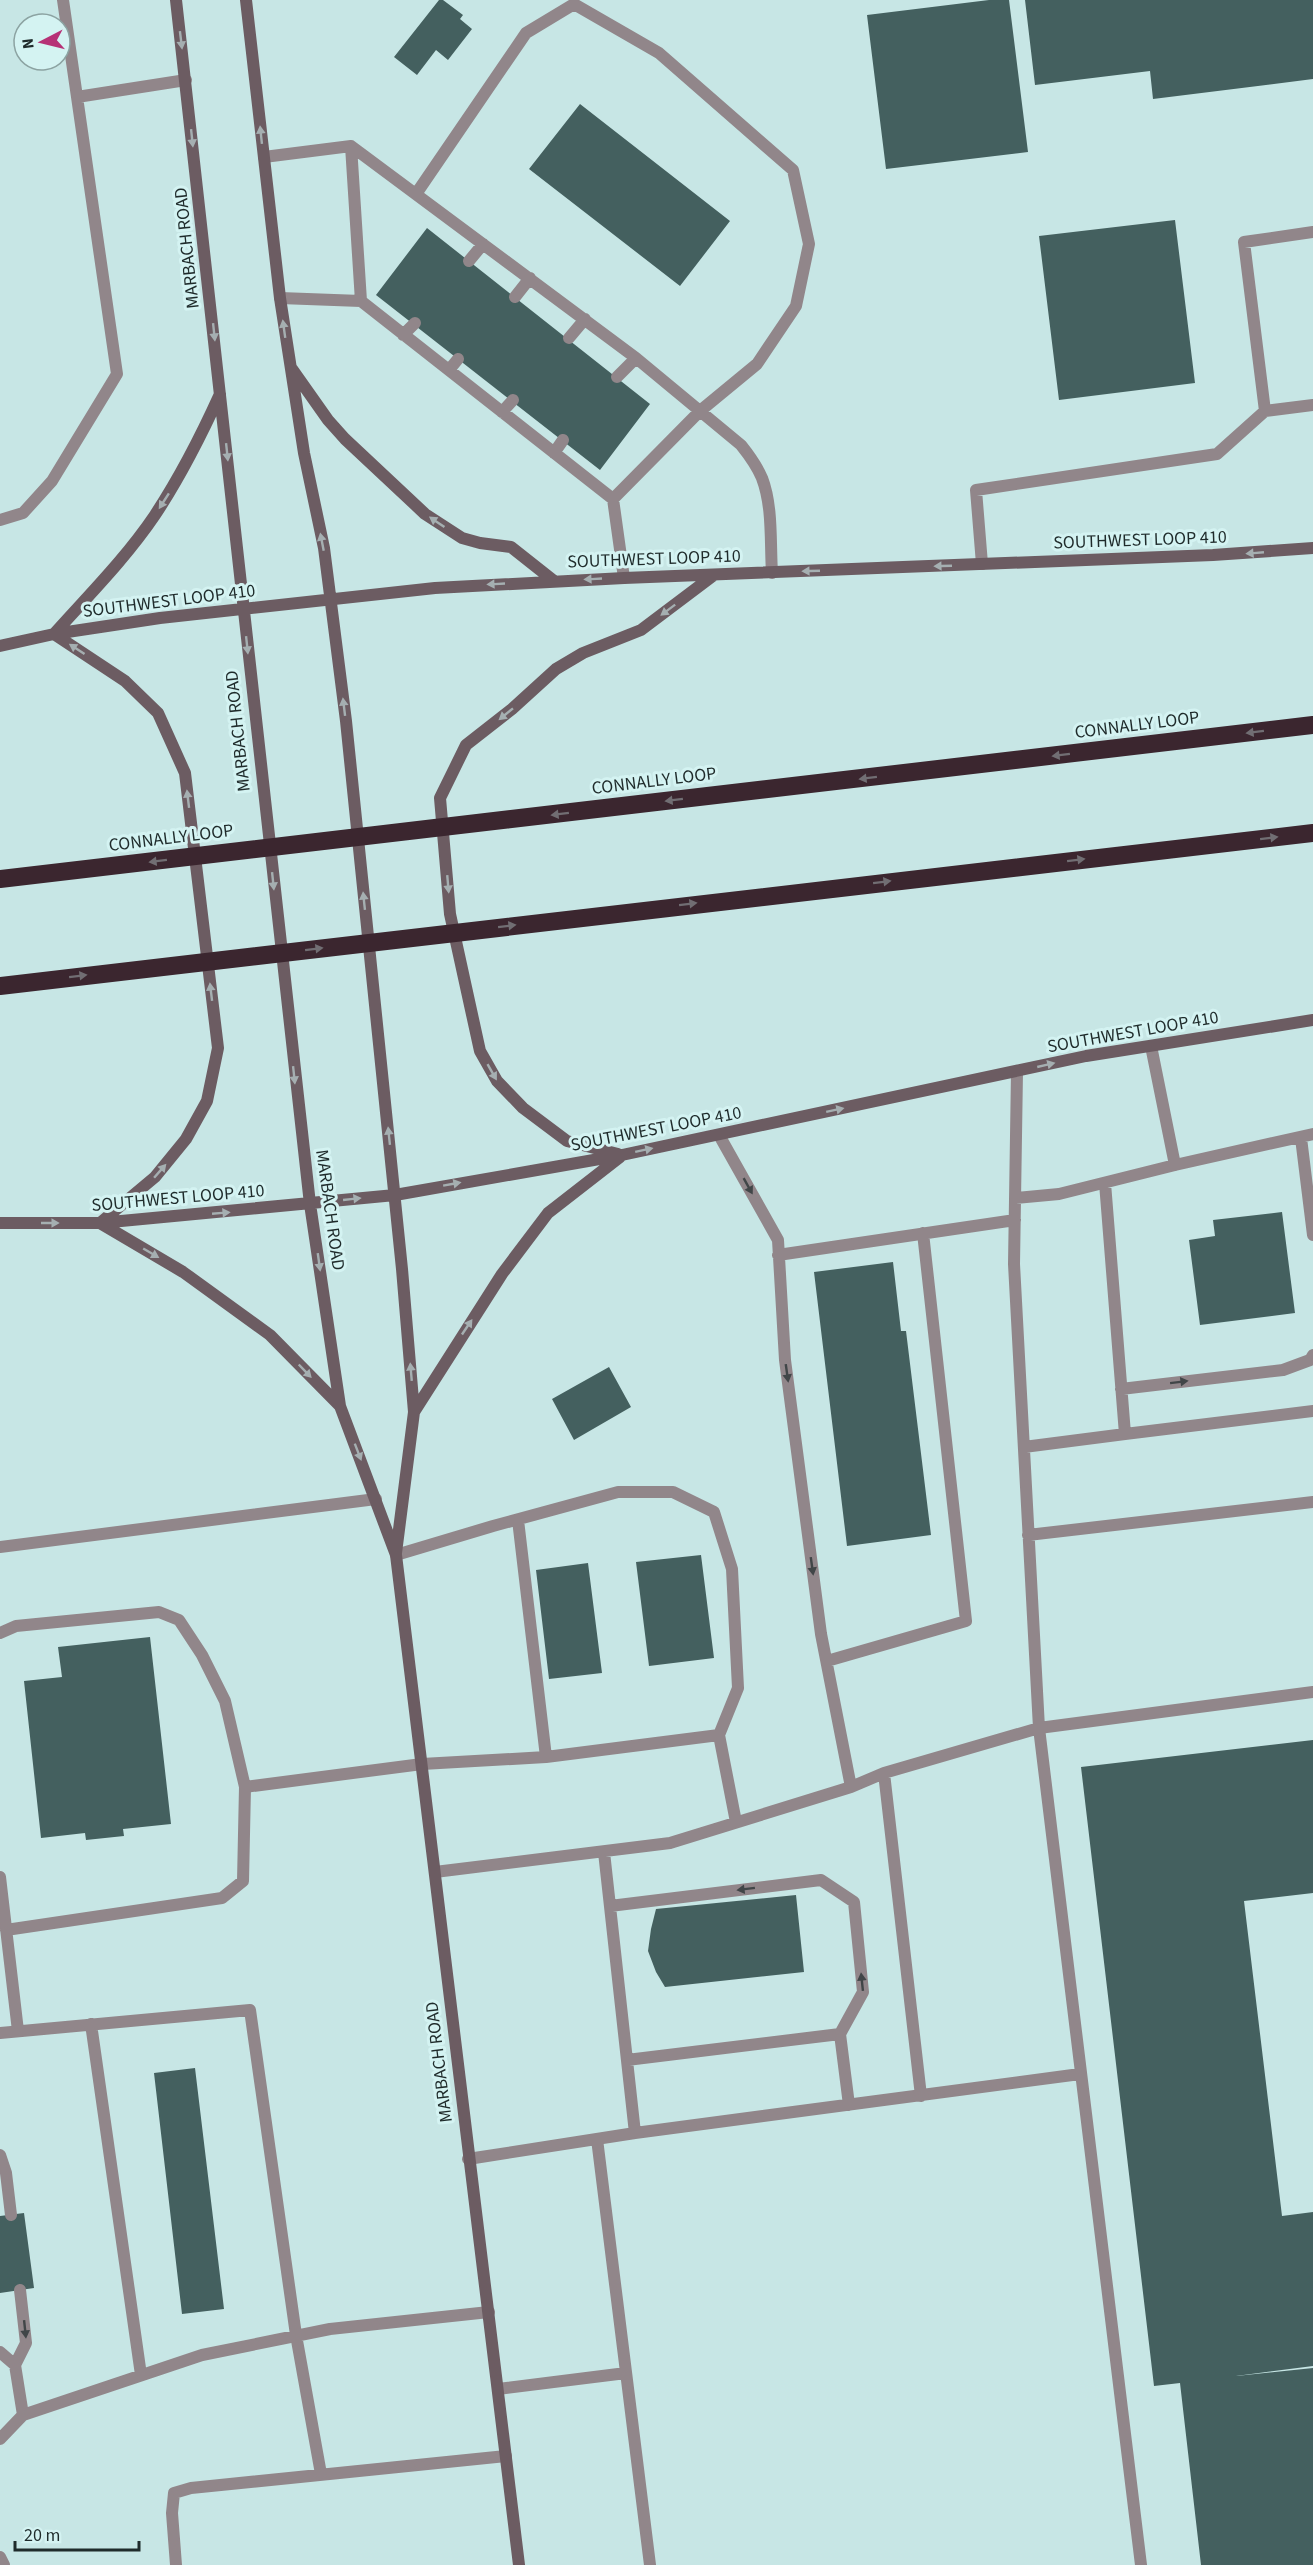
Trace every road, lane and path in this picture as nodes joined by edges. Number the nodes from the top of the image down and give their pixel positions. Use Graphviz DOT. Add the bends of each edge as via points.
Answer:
graph roads {
  1 [pos="63,0"];
  2 [pos="176,0"];
  3 [pos="246,0"];
  4 [pos="186,80"];
  5 [pos="77,97"];
  6 [pos="351,146"];
  7 [pos="264,157"];
  8 [pos="416,194"];
  9 [pos="1313,232"];
  10 [pos="483,244"];
  11 [pos="469,261"];
  12 [pos="530,278"];
  13 [pos="514,297"];
  14 [pos="280,298"];
  15 [pos="361,302"];
  16 [pos="585,320"];
  17 [pos="414,323"];
  18 [pos="404,334"];
  19 [pos="569,339"];
  20 [pos="636,357"];
  21 [pos="459,359"];
  22 [pos="290,366"];
  23 [pos="449,370"];
  24 [pos="617,377"];
  25 [pos="221,393"];
  26 [pos="513,400"];
  27 [pos="1313,405"];
  28 [pos="700,411"];
  29 [pos="1265,411"];
  30 [pos="502,412"];
  31 [pos="563,440"];
  32 [pos="554,453"];
  33 [pos="613,499"];
  34 [pos="0,520"];
  35 [pos="1313,548"];
  36 [pos="982,564"];
  37 [pos="772,573"];
  38 [pos="714,575"];
  39 [pos="624,578"];
  40 [pos="554,581"];
  41 [pos="330,600"];
  42 [pos="243,609"];
  43 [pos="54,634"];
  44 [pos="0,646"];
  45 [pos="1313,725"];
  46 [pos="1313,833"];
  47 [pos="4,879"];
  48 [pos="0,986"];
  49 [pos="1313,1020"];
  50 [pos="1151,1046"];
  51 [pos="1017,1072"];
  52 [pos="719,1135"];
  53 [pos="1307,1136"];
  54 [pos="622,1155"];
  55 [pos="1175,1165"];
  56 [pos="1105,1183"];
  57 [pos="395,1195"];
  58 [pos="1015,1198"];
  59 [pos="310,1204"];
  60 [pos="1015,1220"];
  61 [pos="0,1223"];
  62 [pos="100,1224"];
  63 [pos="923,1233"];
  64 [pos="1313,1235"];
  65 [pos="778,1256"];
  66 [pos="1313,1355"];
  67 [pos="1121,1389"];
  68 [pos="340,1406"];
  69 [pos="1313,1411"];
  70 [pos="414,1412"];
  71 [pos="1125,1434"];
  72 [pos="1024,1447"];
  73 [pos="376,1499"];
  74 [pos="1313,1502"];
  75 [pos="518,1520"];
  76 [pos="1028,1535"];
  77 [pos="0,1547"];
  78 [pos="396,1555"];
  79 [pos="0,1633"];
  80 [pos="827,1661"];
  81 [pos="1313,1692"];
  82 [pos="1039,1728"];
  83 [pos="719,1735"];
  84 [pos="546,1757"];
  85 [pos="422,1764"];
  86 [pos="884,1773"];
  87 [pos="851,1786"];
  88 [pos="245,1787"];
  89 [pos="736,1822"];
  90 [pos="604,1852"];
  91 [pos="435,1872"];
  92 [pos="0,1877"];
  93 [pos="610,1906"];
  94 [pos="6,1930"];
  95 [pos="91,2024"];
  96 [pos="18,2031"];
  97 [pos="0,2033"];
  98 [pos="840,2034"];
  99 [pos="627,2060"];
  100 [pos="1080,2074"];
  101 [pos="921,2096"];
  102 [pos="849,2105"];
  103 [pos="635,2133"];
  104 [pos="597,2139"];
  105 [pos="0,2155"];
  106 [pos="468,2159"];
  107 [pos="11,2215"];
  108 [pos="20,2290"];
  109 [pos="489,2312"];
  110 [pos="296,2335"];
  111 [pos="0,2352"];
  112 [pos="15,2365"];
  113 [pos="626,2373"];
  114 [pos="141,2375"];
  115 [pos="498,2388"];
  116 [pos="23,2415"];
  117 [pos="0,2439"];
  118 [pos="506,2456"];
  119 [pos="321,2474"];
  120 [pos="0,2557"];
  121 [pos="4,2565"];
  122 [pos="176,2565"];
  123 [pos="519,2565"];
  124 [pos="650,2565"];
  125 [pos="1141,2565"];
  1 -- 5 [label="lane"];
  2 -- 4 [label="main road, MARBACH ROAD, one-way"];
  7 -- 3 [label="main road, MARBACH ROAD, one-way"];
  4 -- 5 [label="lane"];
  4 -- 25 [label="main road, MARBACH ROAD, one-way"];
  5 -- 34 [label="lane" via="117,374 52,481 23,513"];
  6 -- 7 [label="lane"];
  6 -- 8 [label="lane"];
  6 -- 15 [label="lane"];
  7 -- 14 [label="main road, MARBACH ROAD"];
  8 -- 10 [label="lane"];
  8 -- 28 [label="lane" via="526,33 574,4 658,53 794,170 809,243 796,306 757,364"];
  9 -- 29 [label="lane" via="1244,242"];
  10 -- 11 [label="lane"];
  10 -- 12 [label="lane"];
  12 -- 13 [label="lane"];
  12 -- 16 [label="lane"];
  14 -- 15 [label="lane"];
  22 -- 14 [label="main road, MARBACH ROAD, one-way"];
  15 -- 18 [label="lane"];
  16 -- 19 [label="lane"];
  16 -- 20 [label="lane"];
  17 -- 18 [label="lane"];
  18 -- 23 [label="lane"];
  20 -- 24 [label="lane"];
  20 -- 28 [label="lane"];
  21 -- 23 [label="lane"];
  40 -- 22 [label="main road, one-way" via="511,547 462,538 425,514 345,439"];
  41 -- 22 [label="main road, MARBACH ROAD, one-way"];
  23 -- 30 [label="lane"];
  25 -- 42 [label="main road, MARBACH ROAD, one-way"];
  25 -- 43 [label="main road, one-way" via="197,445 154,517"];
  26 -- 30 [label="lane"];
  27 -- 29 [label="lane"];
  28 -- 33 [label="lane"];
  28 -- 37 [label="lane" via="741,445 762,477 769,512"];
  29 -- 36 [label="lane" via="1217,454 976,490"];
  30 -- 32 [label="lane"];
  31 -- 32 [label="lane"];
  32 -- 33 [label="lane"];
  33 -- 39 [label="lane"];
  35 -- 36 [label="main road, SOUTHWEST LOOP 410, one-way"];
  36 -- 37 [label="main road, SOUTHWEST LOOP 410, one-way"];
  37 -- 38 [label="main road, SOUTHWEST LOOP 410"];
  38 -- 39 [label="main road, SOUTHWEST LOOP 410"];
  38 -- 54 [label="main road, one-way" via="641,630 583,653 556,669 466,745 440,798 450,914 480,1051 497,1081 567,1141"];
  39 -- 40 [label="main road, SOUTHWEST LOOP 410, one-way"];
  40 -- 41 [label="main road, SOUTHWEST LOOP 410, one-way" via="435,588"];
  41 -- 42 [label="main road, SOUTHWEST LOOP 410"];
  57 -- 41 [label="main road, MARBACH ROAD, one-way"];
  42 -- 43 [label="main road, SOUTHWEST LOOP 410"];
  42 -- 59 [label="main road, MARBACH ROAD, one-way"];
  43 -- 44 [label="main road, SOUTHWEST LOOP 410"];
  62 -- 43 [label="main road, one-way" via="155,1177 186,1139 207,1101 218,1048 185,773 158,713 125,681"];
  45 -- 47 [label="highway, CONNALLY LOOP, one-way"];
  48 -- 46 [label="highway, one-way"];
  49 -- 50 [label="main road, SOUTHWEST LOOP 410"];
  51 -- 50 [label="main road, SOUTHWEST LOOP 410, one-way"];
  50 -- 55 [label="lane"];
  52 -- 51 [label="main road, SOUTHWEST LOOP 410, one-way"];
  51 -- 58 [label="lane"];
  54 -- 52 [label="main road, SOUTHWEST LOOP 410, one-way"];
  52 -- 65 [label="lane, one-way" via="778,1240"];
  53 -- 55 [label="lane"];
  53 -- 64 [label="lane"];
  57 -- 54 [label="main road, SOUTHWEST LOOP 410, one-way"];
  70 -- 54 [label="main road, one-way" via="502,1274 548,1213"];
  55 -- 56 [label="lane"];
  56 -- 58 [label="lane" via="1059,1194"];
  56 -- 67 [label="lane"];
  59 -- 57 [label="main road, SOUTHWEST LOOP 410, one-way"];
  70 -- 57 [label="main road, MARBACH ROAD, one-way"];
  58 -- 60 [label="lane"];
  62 -- 59 [label="main road, SOUTHWEST LOOP 410, one-way"];
  59 -- 68 [label="main road, MARBACH ROAD, one-way"];
  60 -- 63 [label="lane"];
  60 -- 72 [label="lane"];
  61 -- 62 [label="main road, SOUTHWEST LOOP 410, one-way"];
  62 -- 68 [label="main road, one-way" via="183,1272 270,1335"];
  63 -- 65 [label="lane"];
  63 -- 80 [label="lane" via="966,1621"];
  65 -- 80 [label="lane, one-way" via="785,1360"];
  67 -- 66 [label="lane, one-way" via="1283,1370 1310,1360"];
  67 -- 71 [label="lane"];
  68 -- 73 [label="main road, MARBACH ROAD, one-way"];
  69 -- 71 [label="lane"];
  70 -- 78 [label="main road, MARBACH ROAD"];
  71 -- 72 [label="lane"];
  72 -- 76 [label="lane"];
  73 -- 77 [label="lane"];
  73 -- 78 [label="main road, MARBACH ROAD"];
  74 -- 76 [label="lane"];
  75 -- 78 [label="lane"];
  75 -- 83 [label="lane" via="618,1492 673,1492 714,1512 732,1569 738,1688"];
  75 -- 84 [label="lane"];
  76 -- 82 [label="lane"];
  78 -- 85 [label="main road, MARBACH ROAD"];
  79 -- 88 [label="lane" via="16,1626 159,1612 179,1620 225,1701"];
  80 -- 87 [label="lane"];
  81 -- 82 [label="lane"];
  82 -- 86 [label="lane"];
  82 -- 100 [label="lane"];
  83 -- 84 [label="lane"];
  83 -- 89 [label="lane"];
  84 -- 85 [label="lane"];
  85 -- 88 [label="lane"];
  85 -- 91 [label="main road, MARBACH ROAD"];
  86 -- 87 [label="lane"];
  86 -- 101 [label="lane"];
  87 -- 89 [label="lane"];
  88 -- 94 [label="lane" via="243,1881 222,1898"];
  89 -- 90 [label="lane" via="670,1843"];
  90 -- 91 [label="lane"];
  90 -- 93 [label="lane"];
  91 -- 106 [label="main road, MARBACH ROAD"];
  92 -- 94 [label="lane"];
  98 -- 93 [label="lane, one-way" via="863,1992 854,1902 821,1880"];
  93 -- 99 [label="lane"];
  94 -- 96 [label="lane"];
  95 -- 96 [label="lane"];
  95 -- 110 [label="lane" via="250,2010"];
  95 -- 114 [label="lane"];
  96 -- 97 [label="lane"];
  98 -- 99 [label="lane"];
  98 -- 102 [label="lane"];
  99 -- 103 [label="lane"];
  100 -- 101 [label="lane"];
  100 -- 125 [label="lane"];
  101 -- 102 [label="lane"];
  102 -- 103 [label="lane"];
  103 -- 104 [label="lane"];
  104 -- 106 [label="lane"];
  104 -- 113 [label="lane"];
  105 -- 107 [label="lane"];
  106 -- 109 [label="main road, MARBACH ROAD"];
  108 -- 112 [label="lane, one-way" via="26,2343"];
  109 -- 110 [label="lane"];
  109 -- 115 [label="main road, MARBACH ROAD"];
  110 -- 114 [label="lane" via="202,2355"];
  110 -- 119 [label="lane"];
  111 -- 112 [label="lane"];
  112 -- 116 [label="lane"];
  113 -- 115 [label="lane"];
  113 -- 124 [label="lane"];
  114 -- 116 [label="lane"];
  115 -- 118 [label="main road, MARBACH ROAD"];
  116 -- 117 [label="lane"];
  118 -- 119 [label="lane"];
  118 -- 123 [label="main road, MARBACH ROAD"];
  119 -- 122 [label="lane" via="191,2487 174,2493"];
  120 -- 121 [label="lane"];
}
